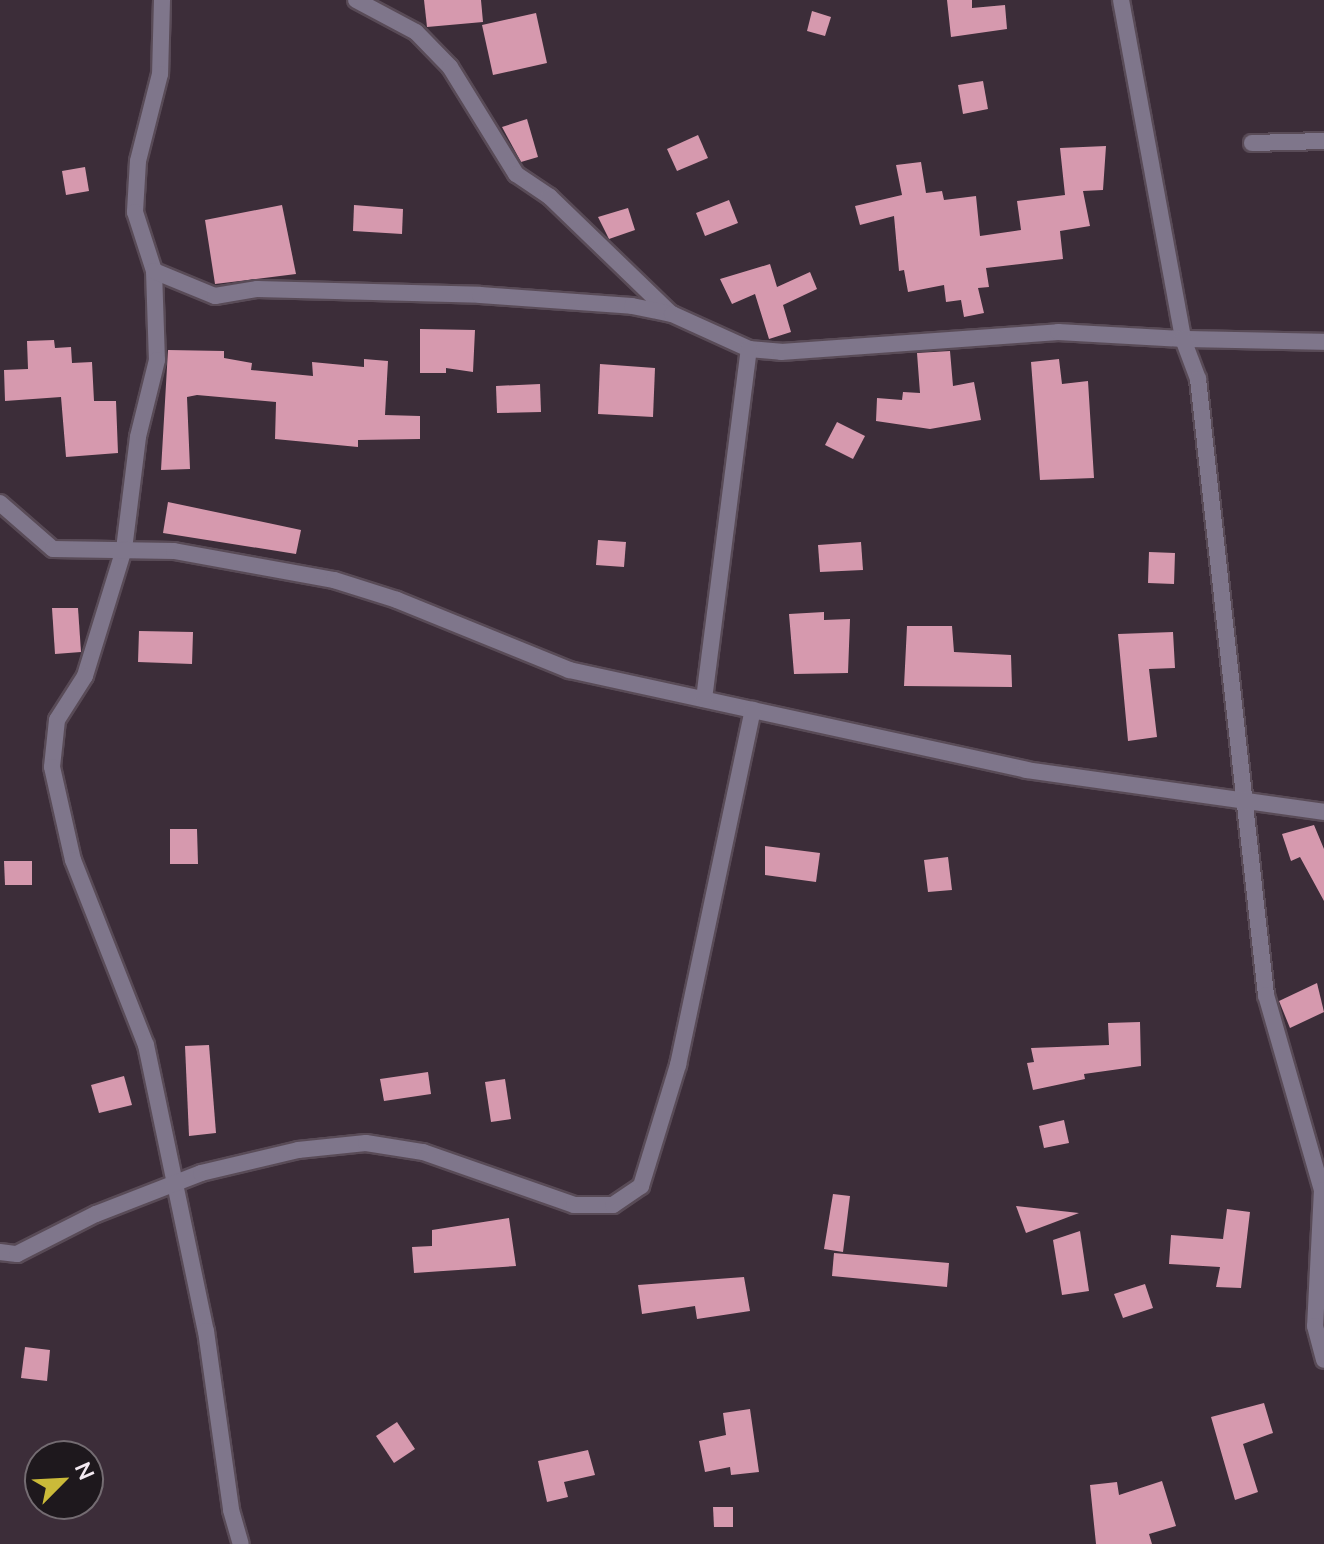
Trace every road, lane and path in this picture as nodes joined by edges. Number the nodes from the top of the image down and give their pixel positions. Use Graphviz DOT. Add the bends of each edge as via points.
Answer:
graph roads {
  1 [pos="162,0"];
  2 [pos="356,0"];
  3 [pos="381,0"];
  4 [pos="1121,0"];
  5 [pos="392,18"];
  6 [pos="1324,141"];
  7 [pos="1252,143"];
  8 [pos="154,271"];
  9 [pos="672,314"];
  10 [pos="1183,339"];
  11 [pos="1324,342"];
  12 [pos="749,349"];
  13 [pos="0,503"];
  14 [pos="124,549"];
  15 [pos="704,699"];
  16 [pos="753,710"];
  17 [pos="1244,799"];
  18 [pos="1324,812"];
  19 [pos="177,1183"];
  20 [pos="0,1252"];
  21 [pos="1324,1360"];
  22 [pos="241,1544"];
  1 -- 8 [label="street" via="160,74 138,161 135,212"];
  2 -- 5 [label="street"];
  3 -- 5 [label="street"];
  4 -- 10 [label="street"];
  5 -- 9 [label="street" via="416,32 450,67 516,174 550,197"];
  6 -- 7 [label="street"];
  8 -- 9 [label="street" via="215,296 257,289 480,295 632,306"];
  8 -- 14 [label="street" via="157,360 138,437"];
  9 -- 12 [label="street"];
  10 -- 11 [label="street"];
  10 -- 12 [label="street" via="1058,332 891,347"];
  10 -- 17 [label="street" via="1198,379"];
  12 -- 15 [label="street"];
  13 -- 14 [label="street" via="53,549"];
  14 -- 15 [label="street" via="211,556 334,580 569,670"];
  14 -- 19 [label="street" via="85,676 57,720 52,767 73,860 146,1045"];
  15 -- 16 [label="street"];
  16 -- 17 [label="street" via="1026,770"];
  16 -- 19 [label="street" via="678,1065 641,1186 613,1205 574,1205 423,1152 366,1143 298,1150"];
  17 -- 18 [label="street"];
  17 -- 21 [label="street" via="1266,995 1322,1190 1315,1326"];
  19 -- 20 [label="street" via="96,1214 17,1254"];
  19 -- 22 [label="street"];
}
